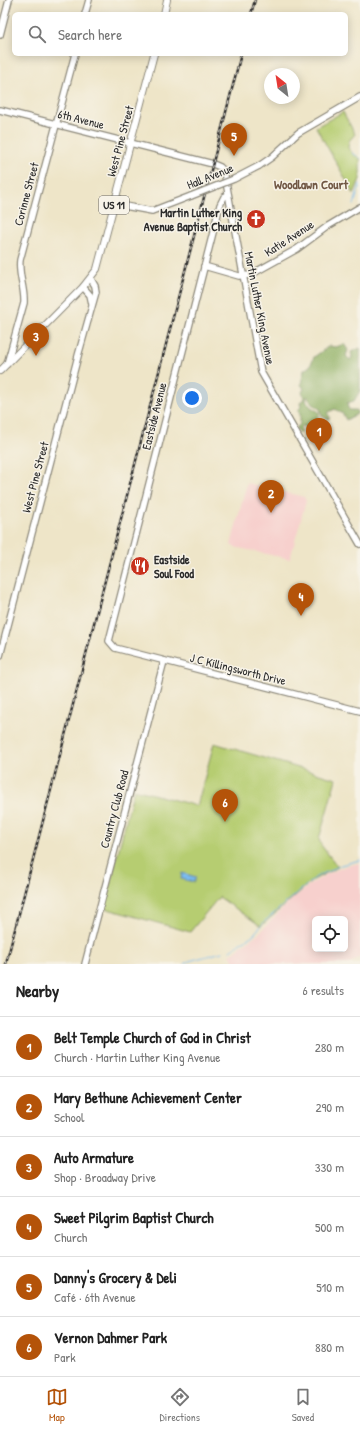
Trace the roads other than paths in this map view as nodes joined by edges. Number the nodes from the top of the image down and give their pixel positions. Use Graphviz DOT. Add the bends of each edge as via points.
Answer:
graph roads {
  1 [pos="9,0"];
  2 [pos="89,0"];
  3 [pos="167,0"];
  4 [pos="86,12"];
  5 [pos="164,12"];
  6 [pos="0,35"];
  7 [pos="74,56"];
  8 [pos="153,56"];
  9 [pos="360,97"];
  10 [pos="360,100"];
  11 [pos="0,110"];
  12 [pos="57,124"];
  13 [pos="296,136"];
  14 [pos="130,143"];
  15 [pos="224,171"];
  16 [pos="228,184"];
  17 [pos="228,195"];
  18 [pos="222,200"];
  19 [pos="114,204"];
  20 [pos="360,207"];
  21 [pos="204,266"];
  22 [pos="243,277"];
  23 [pos="91,279"];
  24 [pos="83,287"];
  25 [pos="92,304"];
  26 [pos="7,364"];
  27 [pos="0,371"];
  28 [pos="360,544"];
  29 [pos="3,634"];
  30 [pos="111,645"];
  31 [pos="0,656"];
  32 [pos="164,661"];
  33 [pos="360,711"];
  34 [pos="85,964"];
  1 -- 6 [label="street"];
  2 -- 4 [label="street"];
  3 -- 5 [label="main road"];
  7 -- 12 [label="street, Corinne Street"];
  8 -- 14 [label="main road, West Pine Street / US 11"];
  9 -- 13 [label="street, Hall Avenue"];
  10 -- 13 [label="street, Hall Avenue"];
  11 -- 12 [label="street, 6th Avenue"];
  12 -- 14 [label="street, 6th Avenue"];
  12 -- 26 [label="street, Corinne Street" via="20,260 24,303"];
  13 -- 19 [label="street, Hall Avenue, bridge" via="259,166 169,206 152,211"];
  14 -- 15 [label="street, 6th Avenue" via="213,164"];
  14 -- 19 [label="main road, West Pine Street / US 11"];
  15 -- 16 [label="street, Martin Luther King Avenue"];
  16 -- 17 [label="street, Martin Luther King Avenue"];
  16 -- 18 [label="street, Eastside Avenue"];
  17 -- 18 [label="street"];
  17 -- 22 [label="street, Martin Luther King Avenue"];
  18 -- 21 [label="street, Eastside Avenue"];
  19 -- 23 [label="main road, West Pine Street / US 11" via="98,266"];
  20 -- 22 [label="street, Katie Avenue" via="297,249"];
  21 -- 22 [label="street"];
  21 -- 30 [label="street, Eastside Avenue" via="109,636"];
  22 -- 28 [label="street, Martin Luther King Avenue" via="263,378"];
  23 -- 24 [label="main road, West Pine Street / US 11"];
  23 -- 25 [label="street, West Pine Street" via="96,290"];
  24 -- 25 [label="street" via="90,295"];
  24 -- 26 [label="main road, US 11"];
  25 -- 29 [label="street, West Pine Street"];
  26 -- 27 [label="main road, US 11"];
  29 -- 31 [label="street, West Pine Street"];
  30 -- 32 [label="street, J C Killingsworth Drive"];
  32 -- 33 [label="street, J C Killingsworth Drive"];
  32 -- 34 [label="street, Country Club Road"];
}
